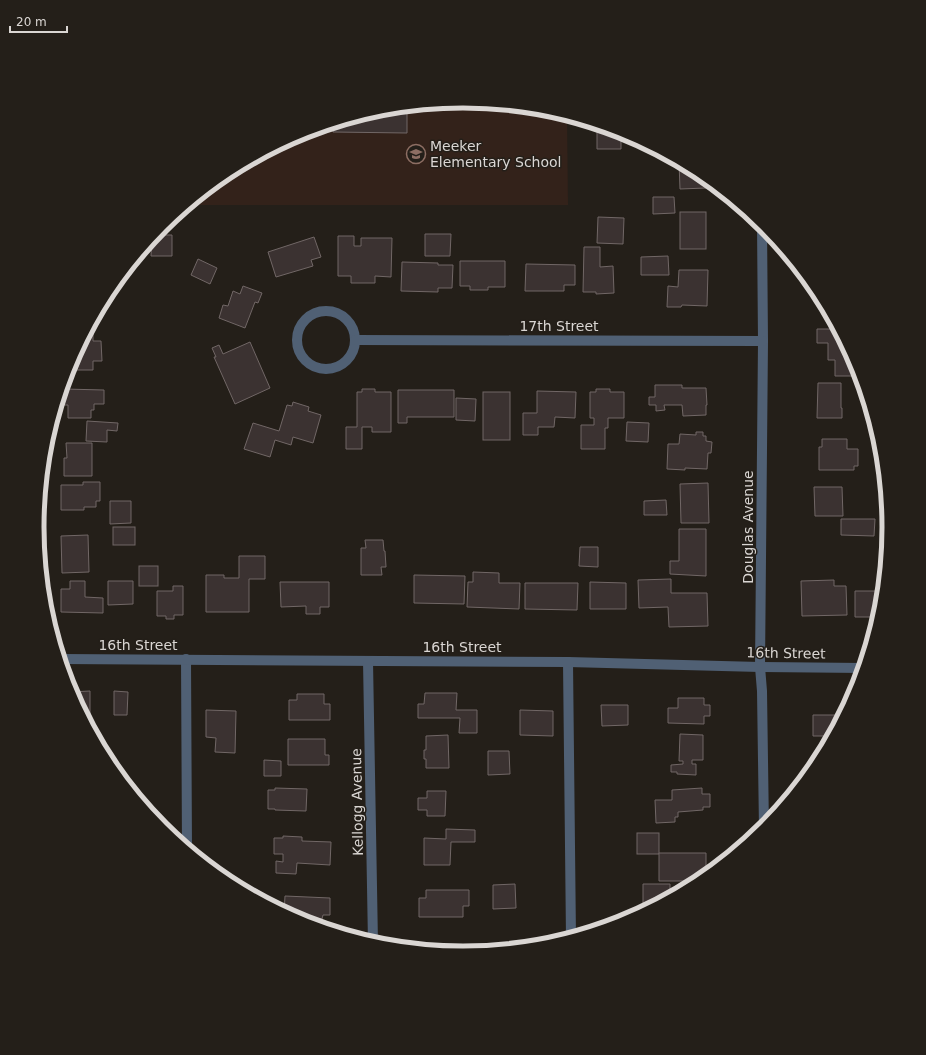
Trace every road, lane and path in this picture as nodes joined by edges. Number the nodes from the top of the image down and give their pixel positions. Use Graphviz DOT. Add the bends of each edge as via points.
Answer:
graph roads {
  1 [pos="762,234"];
  2 [pos="355,340"];
  3 [pos="763,341"];
  4 [pos="65,658"];
  5 [pos="186,659"];
  6 [pos="368,661"];
  7 [pos="568,662"];
  8 [pos="760,667"];
  9 [pos="858,668"];
  10 [pos="764,819"];
  11 [pos="187,843"];
  12 [pos="570,932"];
  13 [pos="373,936"];
  1 -- 3 [label="street, Douglas Avenue"];
  2 -- 2 [label="street" via="350,323 343,316 326,311 317,312 303,323 298,341 305,359 313,365 332,368 349,358"];
  2 -- 3 [label="street, 17th Street"];
  3 -- 8 [label="street, Douglas Avenue"];
  4 -- 5 [label="street, 16th Street"];
  5 -- 6 [label="street, 16th Street"];
  5 -- 11 [label="street"];
  6 -- 7 [label="street, 16th Street"];
  6 -- 13 [label="street, Kellogg Avenue"];
  7 -- 8 [label="street, 16th Street"];
  7 -- 12 [label="street"];
  8 -- 9 [label="street, 16th Street"];
  8 -- 10 [label="street, Douglas Avenue"];
}
